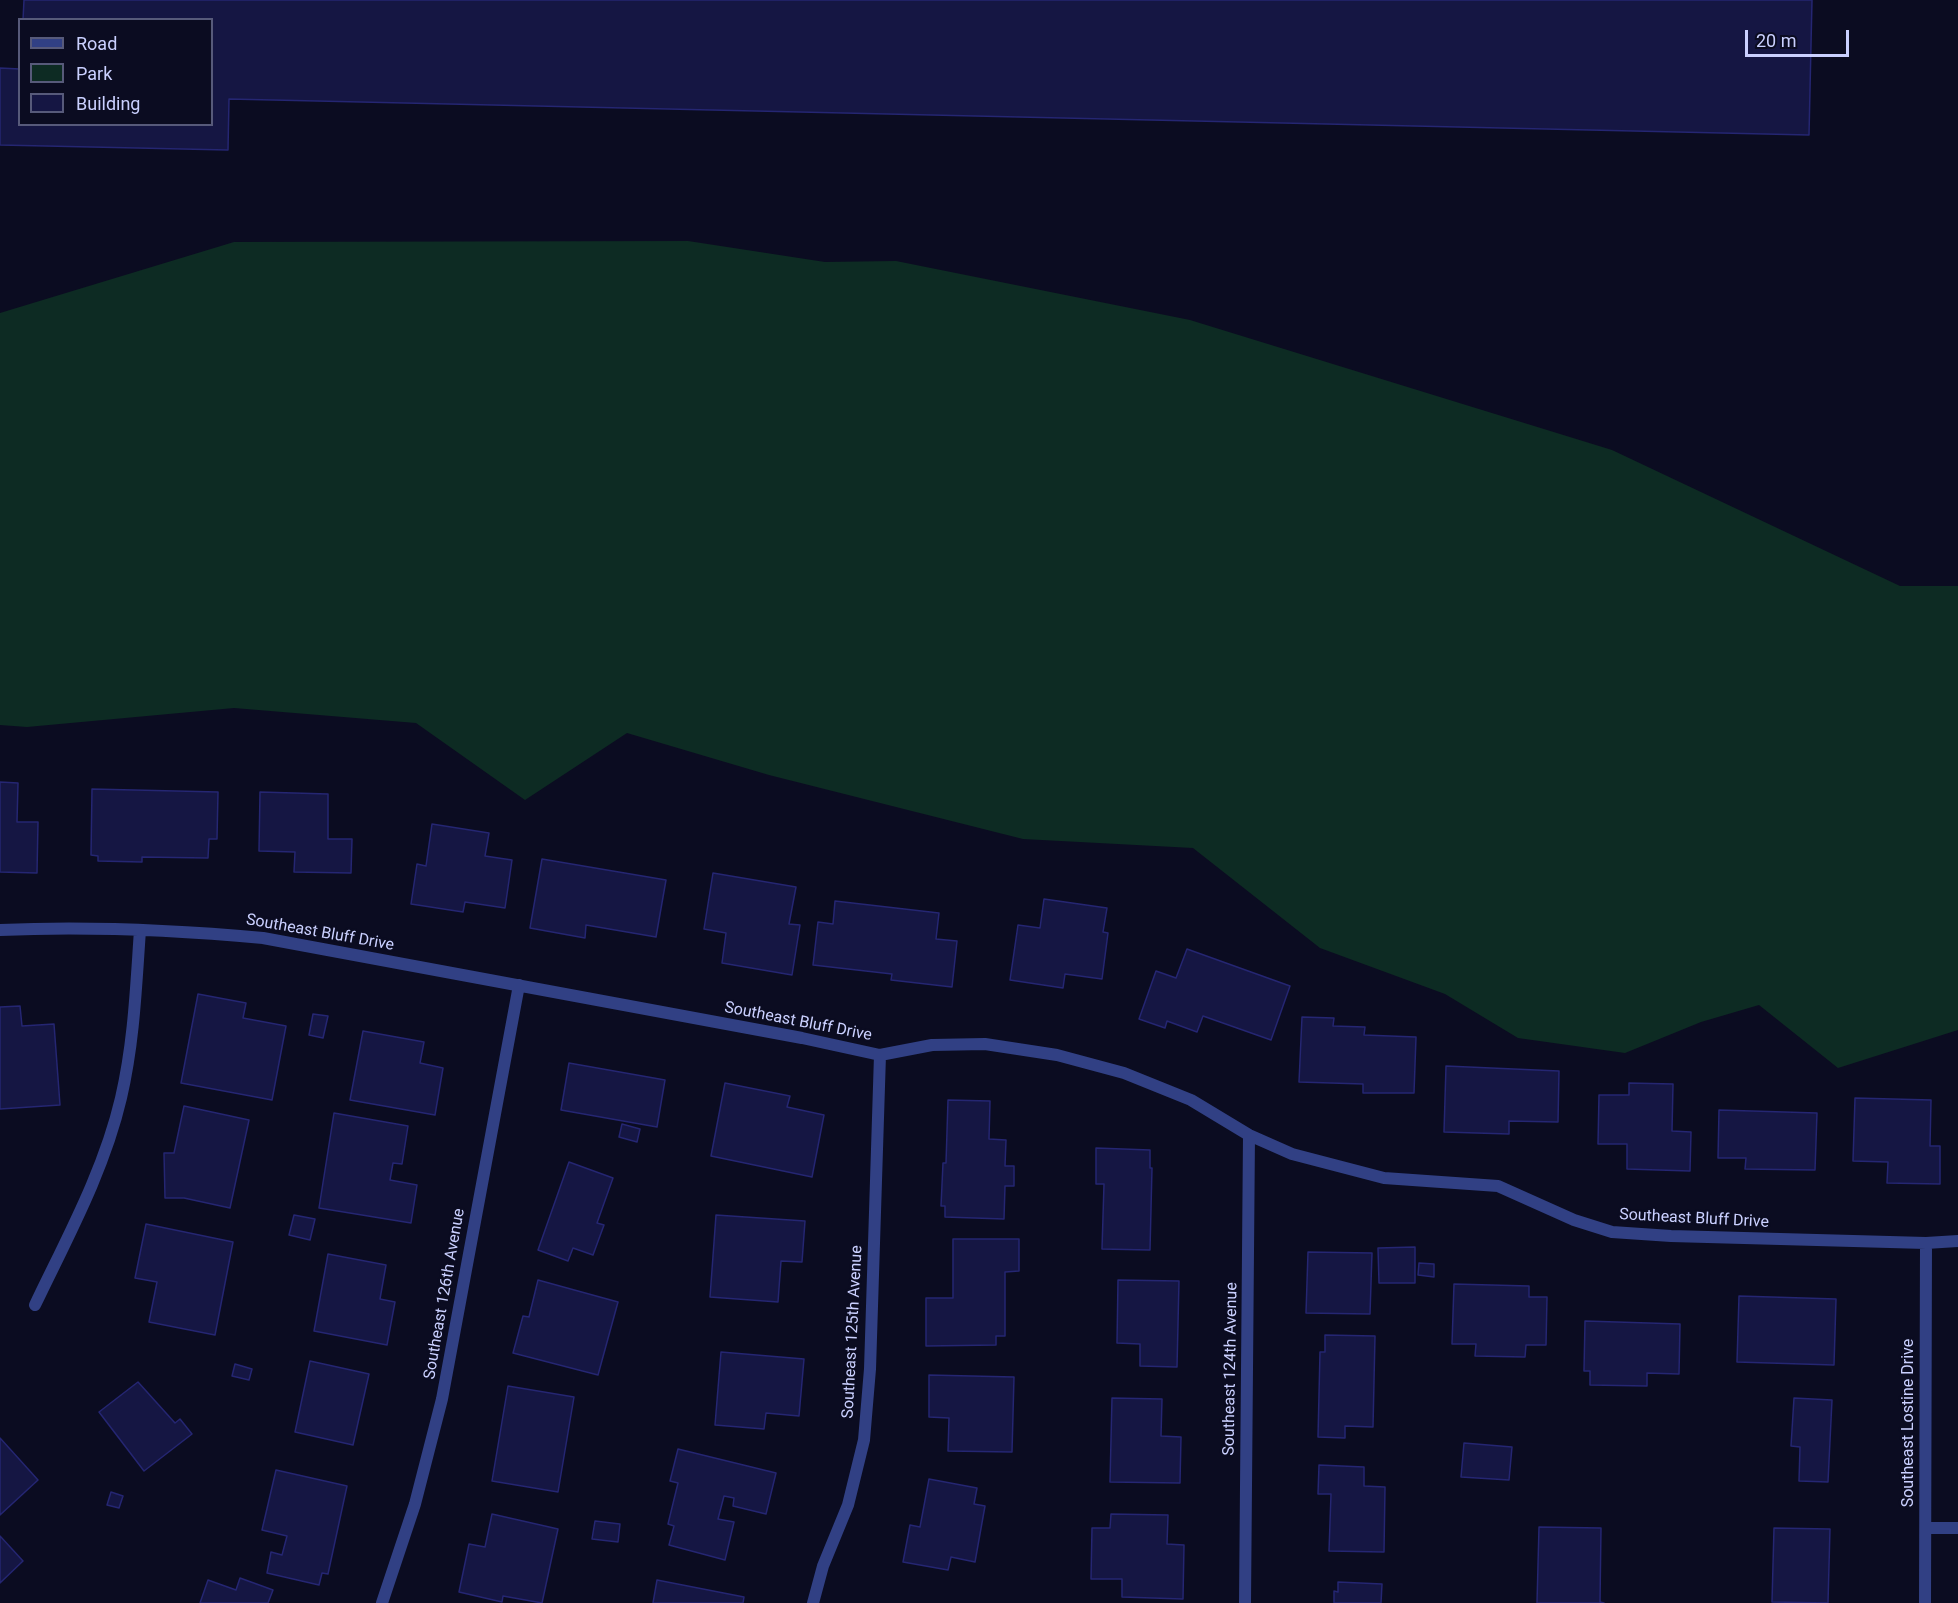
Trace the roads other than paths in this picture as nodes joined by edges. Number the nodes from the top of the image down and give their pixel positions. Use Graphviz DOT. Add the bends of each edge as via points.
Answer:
graph roads {
  1 [pos="0,930"];
  2 [pos="140,930"];
  3 [pos="519,985"];
  4 [pos="880,1055"];
  5 [pos="1250,1135"];
  6 [pos="1958,1241"];
  7 [pos="1926,1243"];
  8 [pos="35,1305"];
  9 [pos="1926,1528"];
  10 [pos="1958,1528"];
  11 [pos="382,1603"];
  12 [pos="813,1603"];
  13 [pos="1245,1603"];
  14 [pos="1925,1603"];
  1 -- 2 [label="street, Southeast Bluff Drive"];
  2 -- 3 [label="street, Southeast Bluff Drive" via="263,938"];
  2 -- 8 [label="street" via="132,1042 120,1100 78,1217"];
  3 -- 4 [label="street, Southeast Bluff Drive"];
  3 -- 11 [label="street, Southeast 126th Avenue" via="442,1399 415,1504"];
  4 -- 5 [label="street, Southeast Bluff Drive" via="932,1045 985,1044 1057,1055 1124,1073 1191,1100"];
  4 -- 12 [label="street, Southeast 125th Avenue" via="870,1369 864,1440 848,1505 823,1566"];
  5 -- 7 [label="street, Southeast Bluff Drive" via="1292,1154 1384,1178 1498,1186 1574,1220 1612,1232"];
  5 -- 13 [label="street, Southeast 124th Avenue"];
  6 -- 7 [label="street, Southeast Bluff Drive"];
  7 -- 9 [label="street, Southeast Lostine Drive"];
  9 -- 10 [label="street"];
  9 -- 14 [label="street, Southeast Lostine Drive"];
}
